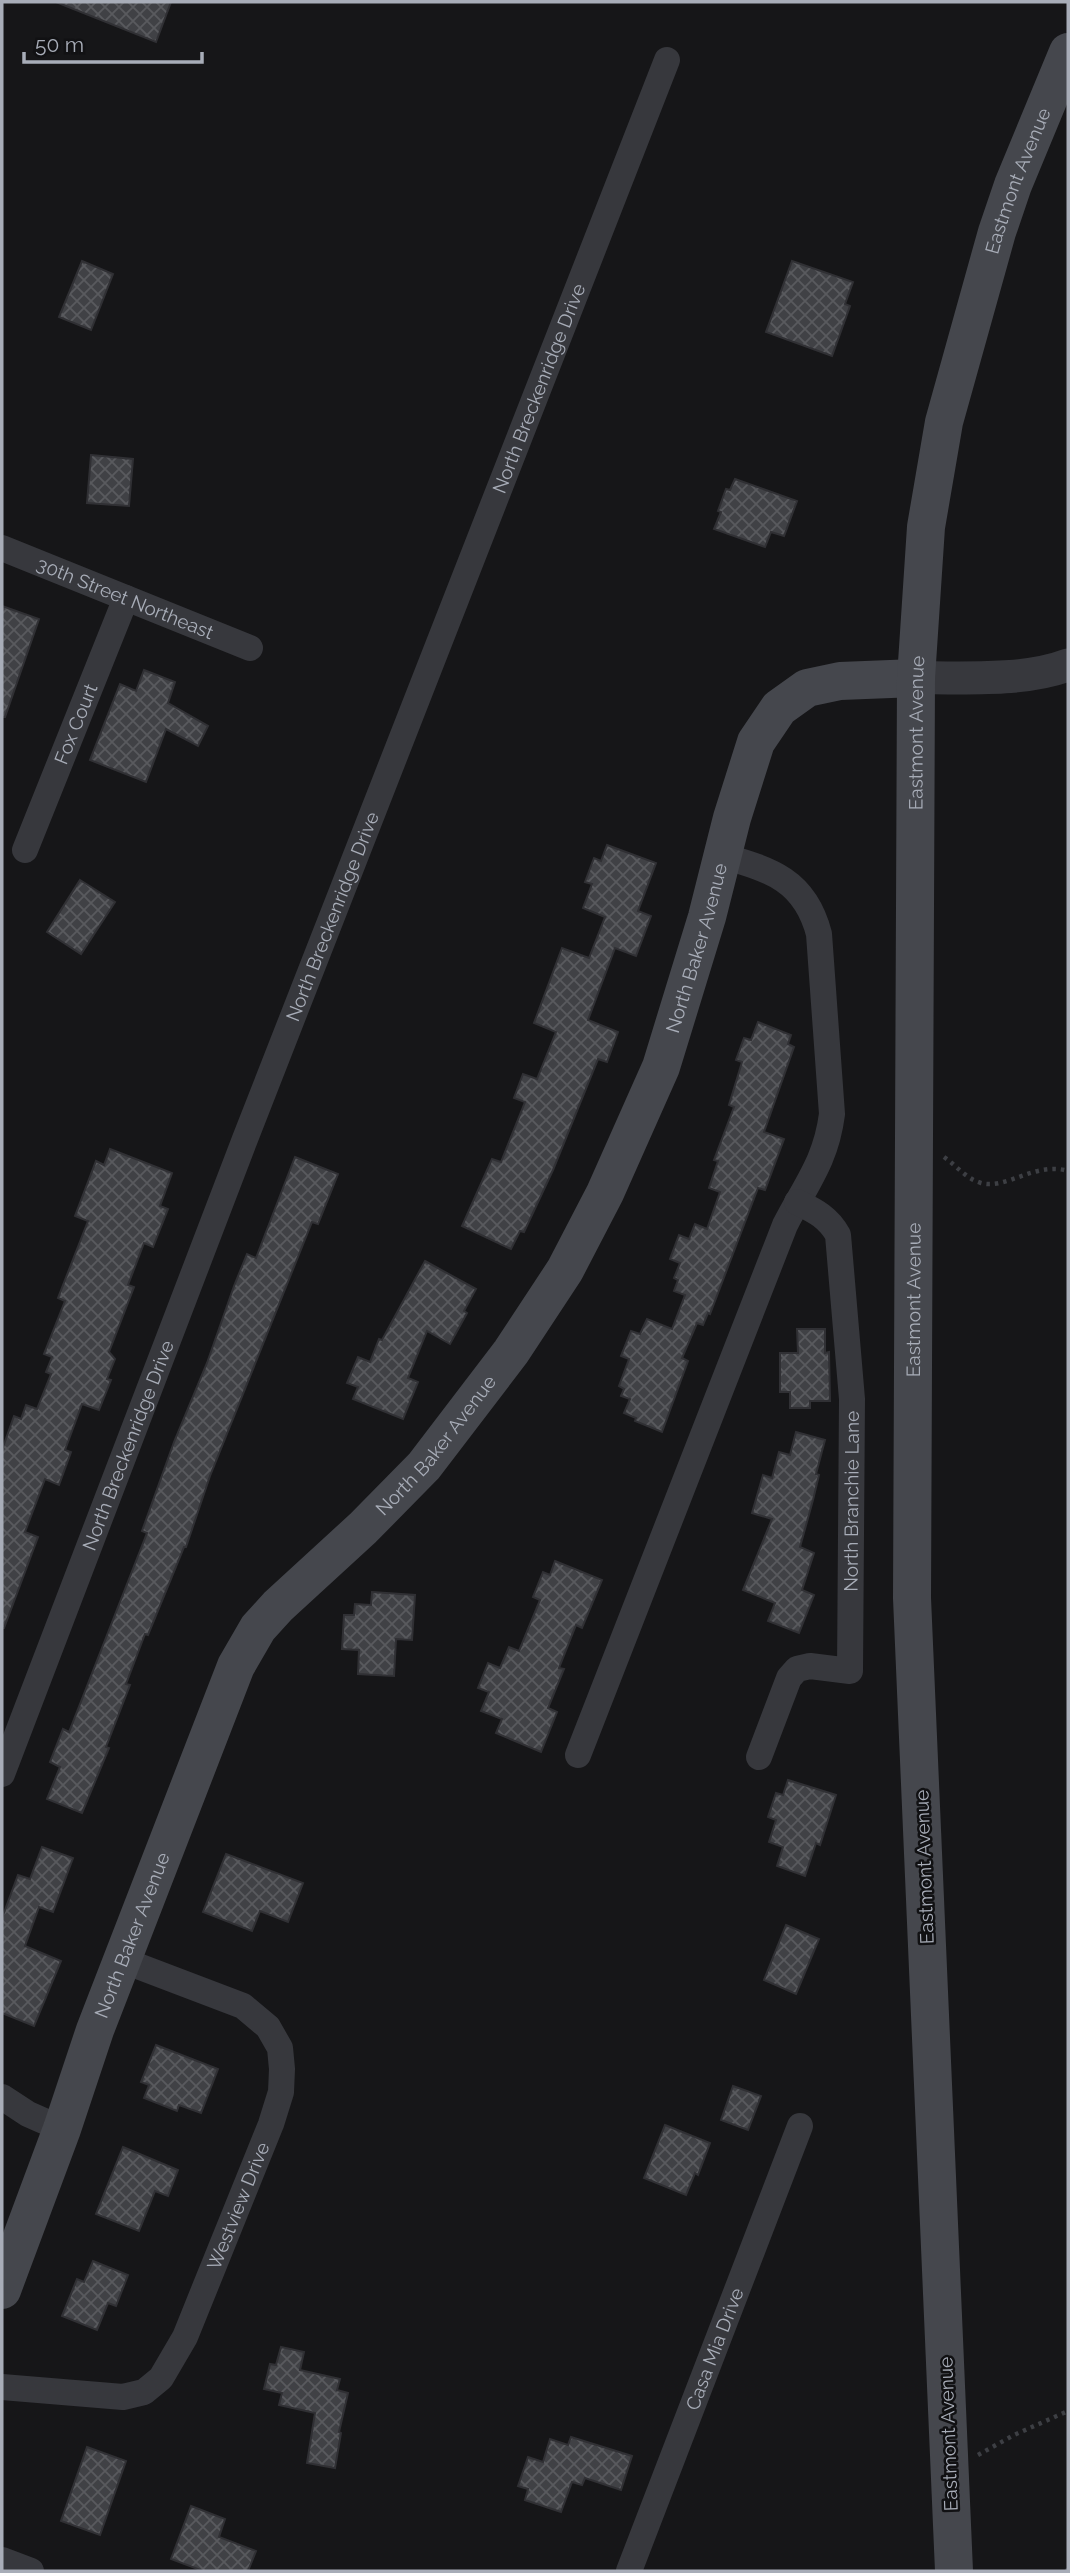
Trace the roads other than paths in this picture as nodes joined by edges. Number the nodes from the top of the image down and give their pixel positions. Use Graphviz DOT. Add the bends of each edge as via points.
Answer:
graph roads {
  1 [pos="1068,52"];
  2 [pos="667,60"];
  3 [pos="2,548"];
  4 [pos="126,598"];
  5 [pos="250,648"];
  6 [pos="1068,665"];
  7 [pos="916,678"];
  8 [pos="25,850"];
  9 [pos="723,856"];
  10 [pos="797,1202"];
  11 [pos="579,1755"];
  12 [pos="759,1757"];
  13 [pos="2,1774"];
  14 [pos="122,1960"];
  15 [pos="2,2097"];
  16 [pos="800,2126"];
  17 [pos="62,2129"];
  18 [pos="2,2290"];
  19 [pos="2,2387"];
  20 [pos="2,2560"];
  21 [pos="31,2571"];
  22 [pos="629,2571"];
  23 [pos="954,2571"];
  1 -- 7 [label="main road, Eastmont Avenue" via="997,232 944,422 926,527"];
  2 -- 13 [label="street, North Breckenridge Drive"];
  3 -- 4 [label="street, 30th Street Northeast"];
  4 -- 5 [label="street, 30th Street Northeast"];
  4 -- 8 [label="street, Fox Court"];
  6 -- 7 [label="street" via="1026,675"];
  7 -- 9 [label="main road, North Baker Avenue" via="840,681 807,688 779,708 757,742"];
  7 -- 23 [label="main road, Eastmont Avenue" via="912,1598"];
  9 -- 10 [label="street" via="770,870 786,880 814,916 819,934 832,1114 821,1161"];
  9 -- 14 [label="main road, North Baker Avenue" via="661,1067 565,1270 511,1352 424,1466 258,1628 236,1666"];
  10 -- 11 [label="street"];
  10 -- 12 [label="street, North Branchie Lane" via="831,1222 838,1235 852,1410 850,1671 797,1669 789,1678"];
  14 -- 17 [label="main road, North Baker Avenue"];
  14 -- 19 [label="street, Westview Drive" via="243,2006 268,2026 280,2048 281,2092 185,2337 161,2378 144,2392 123,2397"];
  15 -- 17 [label="street"];
  16 -- 22 [label="street, Casa Mia Drive"];
  17 -- 18 [label="main road, North Baker Avenue"];
  20 -- 21 [label="street"];
}
